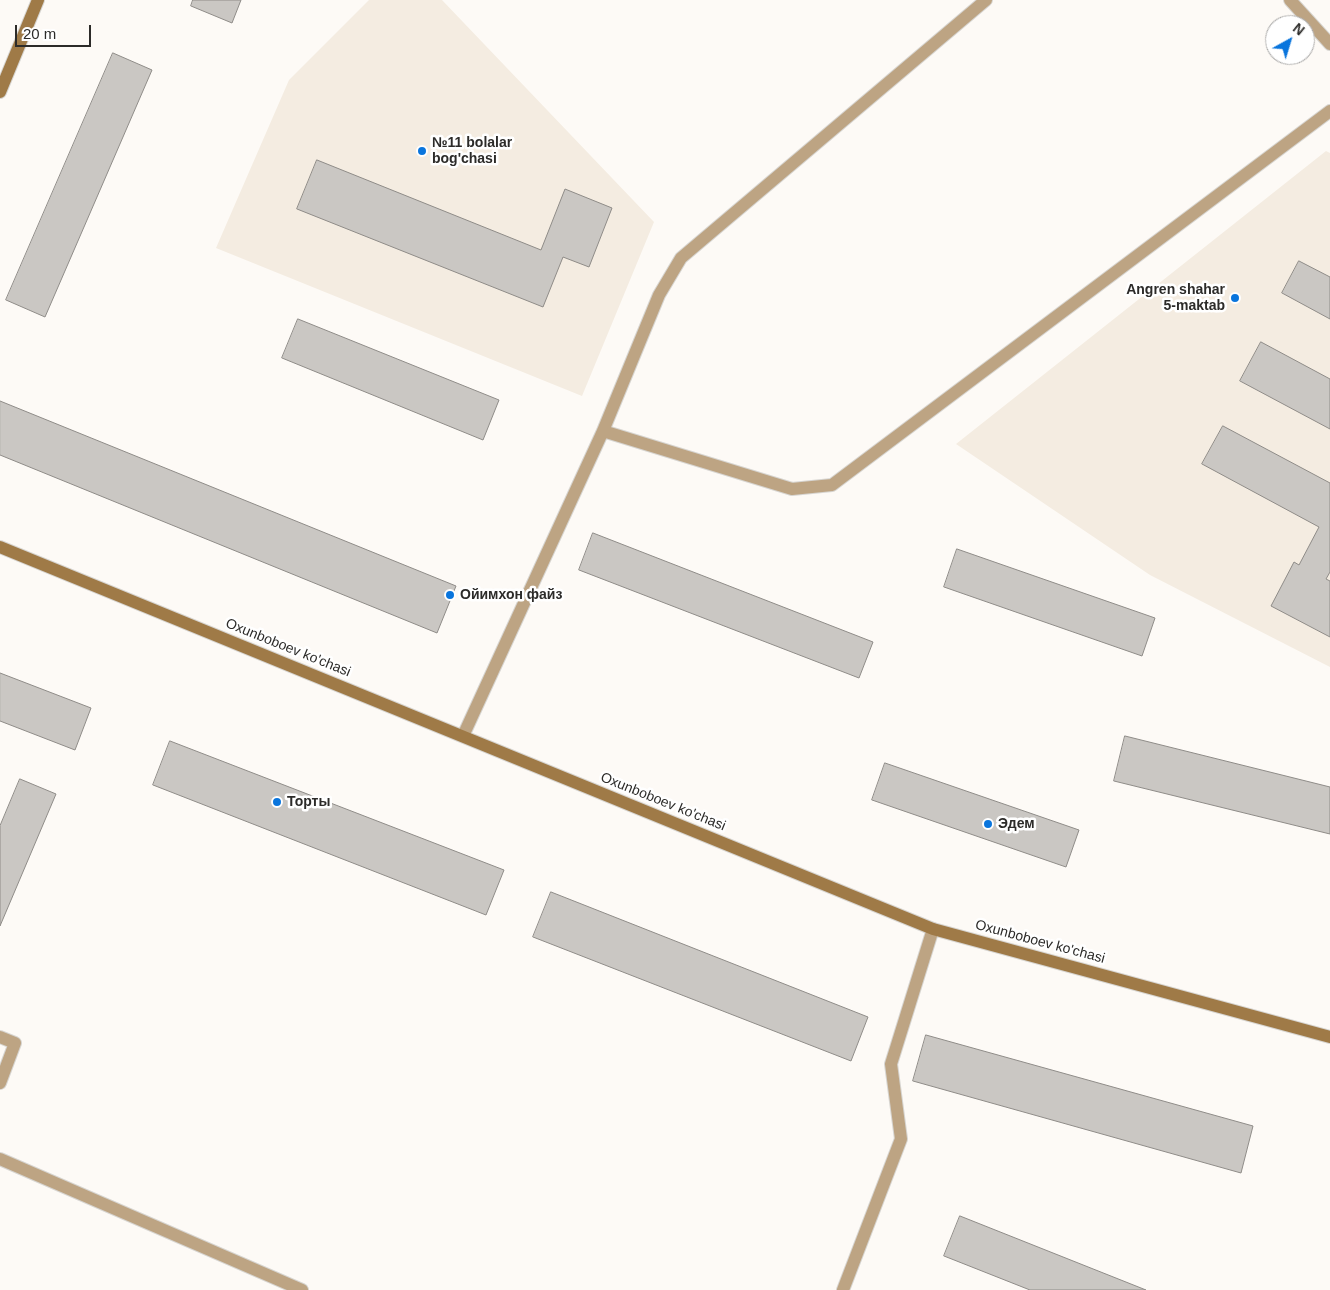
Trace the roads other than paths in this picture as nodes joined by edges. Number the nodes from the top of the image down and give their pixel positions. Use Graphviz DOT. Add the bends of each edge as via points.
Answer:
graph roads {
  1 [pos="38,0"];
  2 [pos="986,0"];
  3 [pos="1290,0"];
  4 [pos="1330,44"];
  5 [pos="0,92"];
  6 [pos="1330,111"];
  7 [pos="603,431"];
  8 [pos="0,547"];
  9 [pos="463,736"];
  10 [pos="933,929"];
  11 [pos="0,1037"];
  12 [pos="1330,1037"];
  13 [pos="0,1083"];
  14 [pos="0,1159"];
  15 [pos="302,1290"];
  16 [pos="843,1290"];
  1 -- 5 [label="main road"];
  2 -- 7 [label="street" via="681,258 659,294"];
  3 -- 4 [label="street"];
  6 -- 7 [label="street" via="832,485 792,489"];
  7 -- 9 [label="street"];
  8 -- 9 [label="main road, Oxunboboev ko'chasi"];
  9 -- 10 [label="main road, Oxunboboev ko'chasi"];
  10 -- 12 [label="main road, Oxunboboev ko'chasi"];
  10 -- 16 [label="street" via="891,1064 901,1139"];
  11 -- 13 [label="street" via="15,1043"];
  14 -- 15 [label="street"];
}
